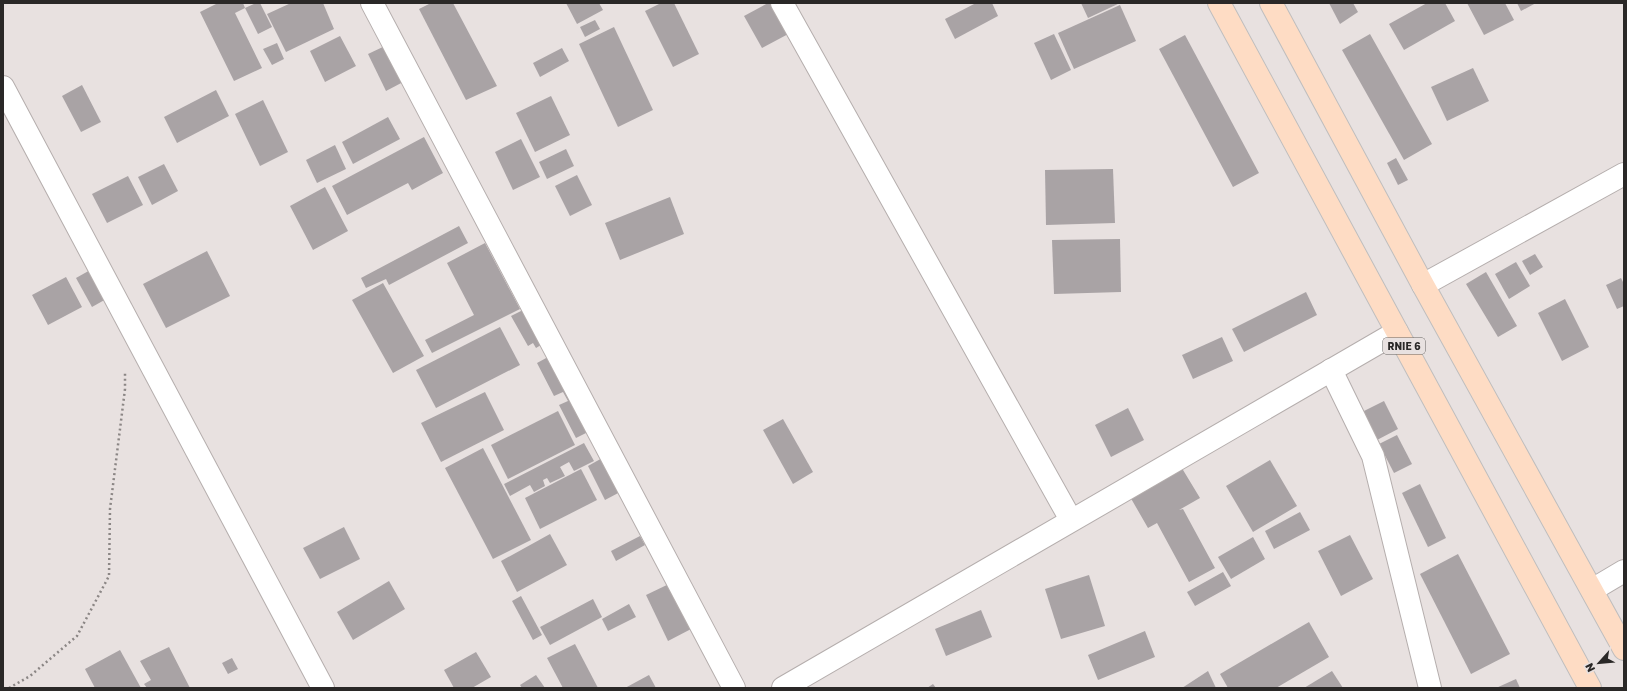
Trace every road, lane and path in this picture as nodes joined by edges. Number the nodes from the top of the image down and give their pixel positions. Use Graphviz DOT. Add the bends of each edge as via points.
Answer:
graph roads {
  1 [pos="372,3"];
  2 [pos="782,3"];
  3 [pos="1219,3"];
  4 [pos="1271,3"];
  5 [pos="3,87"];
  6 [pos="1624,174"];
  7 [pos="1423,285"];
  8 [pos="1397,332"];
  9 [pos="125,367"];
  10 [pos="1331,370"];
  11 [pos="1071,520"];
  12 [pos="1624,571"];
  13 [pos="1592,590"];
  14 [pos="1624,649"];
  15 [pos="9,688"];
  16 [pos="323,688"];
  17 [pos="734,688"];
  18 [pos="783,688"];
  19 [pos="1430,688"];
  20 [pos="1590,688"];
  1 -- 17 [label="street"];
  2 -- 11 [label="street"];
  3 -- 8 [label="main road, RNIE 6"];
  4 -- 7 [label="main road"];
  5 -- 16 [label="street"];
  6 -- 7 [label="street"];
  7 -- 13 [label="main road"];
  8 -- 10 [label="street"];
  8 -- 20 [label="main road, RNIE 6"];
  9 -- 15 [label="path" via="126,389 110,509 109,576 77,636 30,676"];
  10 -- 11 [label="street"];
  10 -- 19 [label="street" via="1373,456"];
  11 -- 18 [label="street"];
  12 -- 13 [label="street"];
  13 -- 14 [label="main road"];
}
